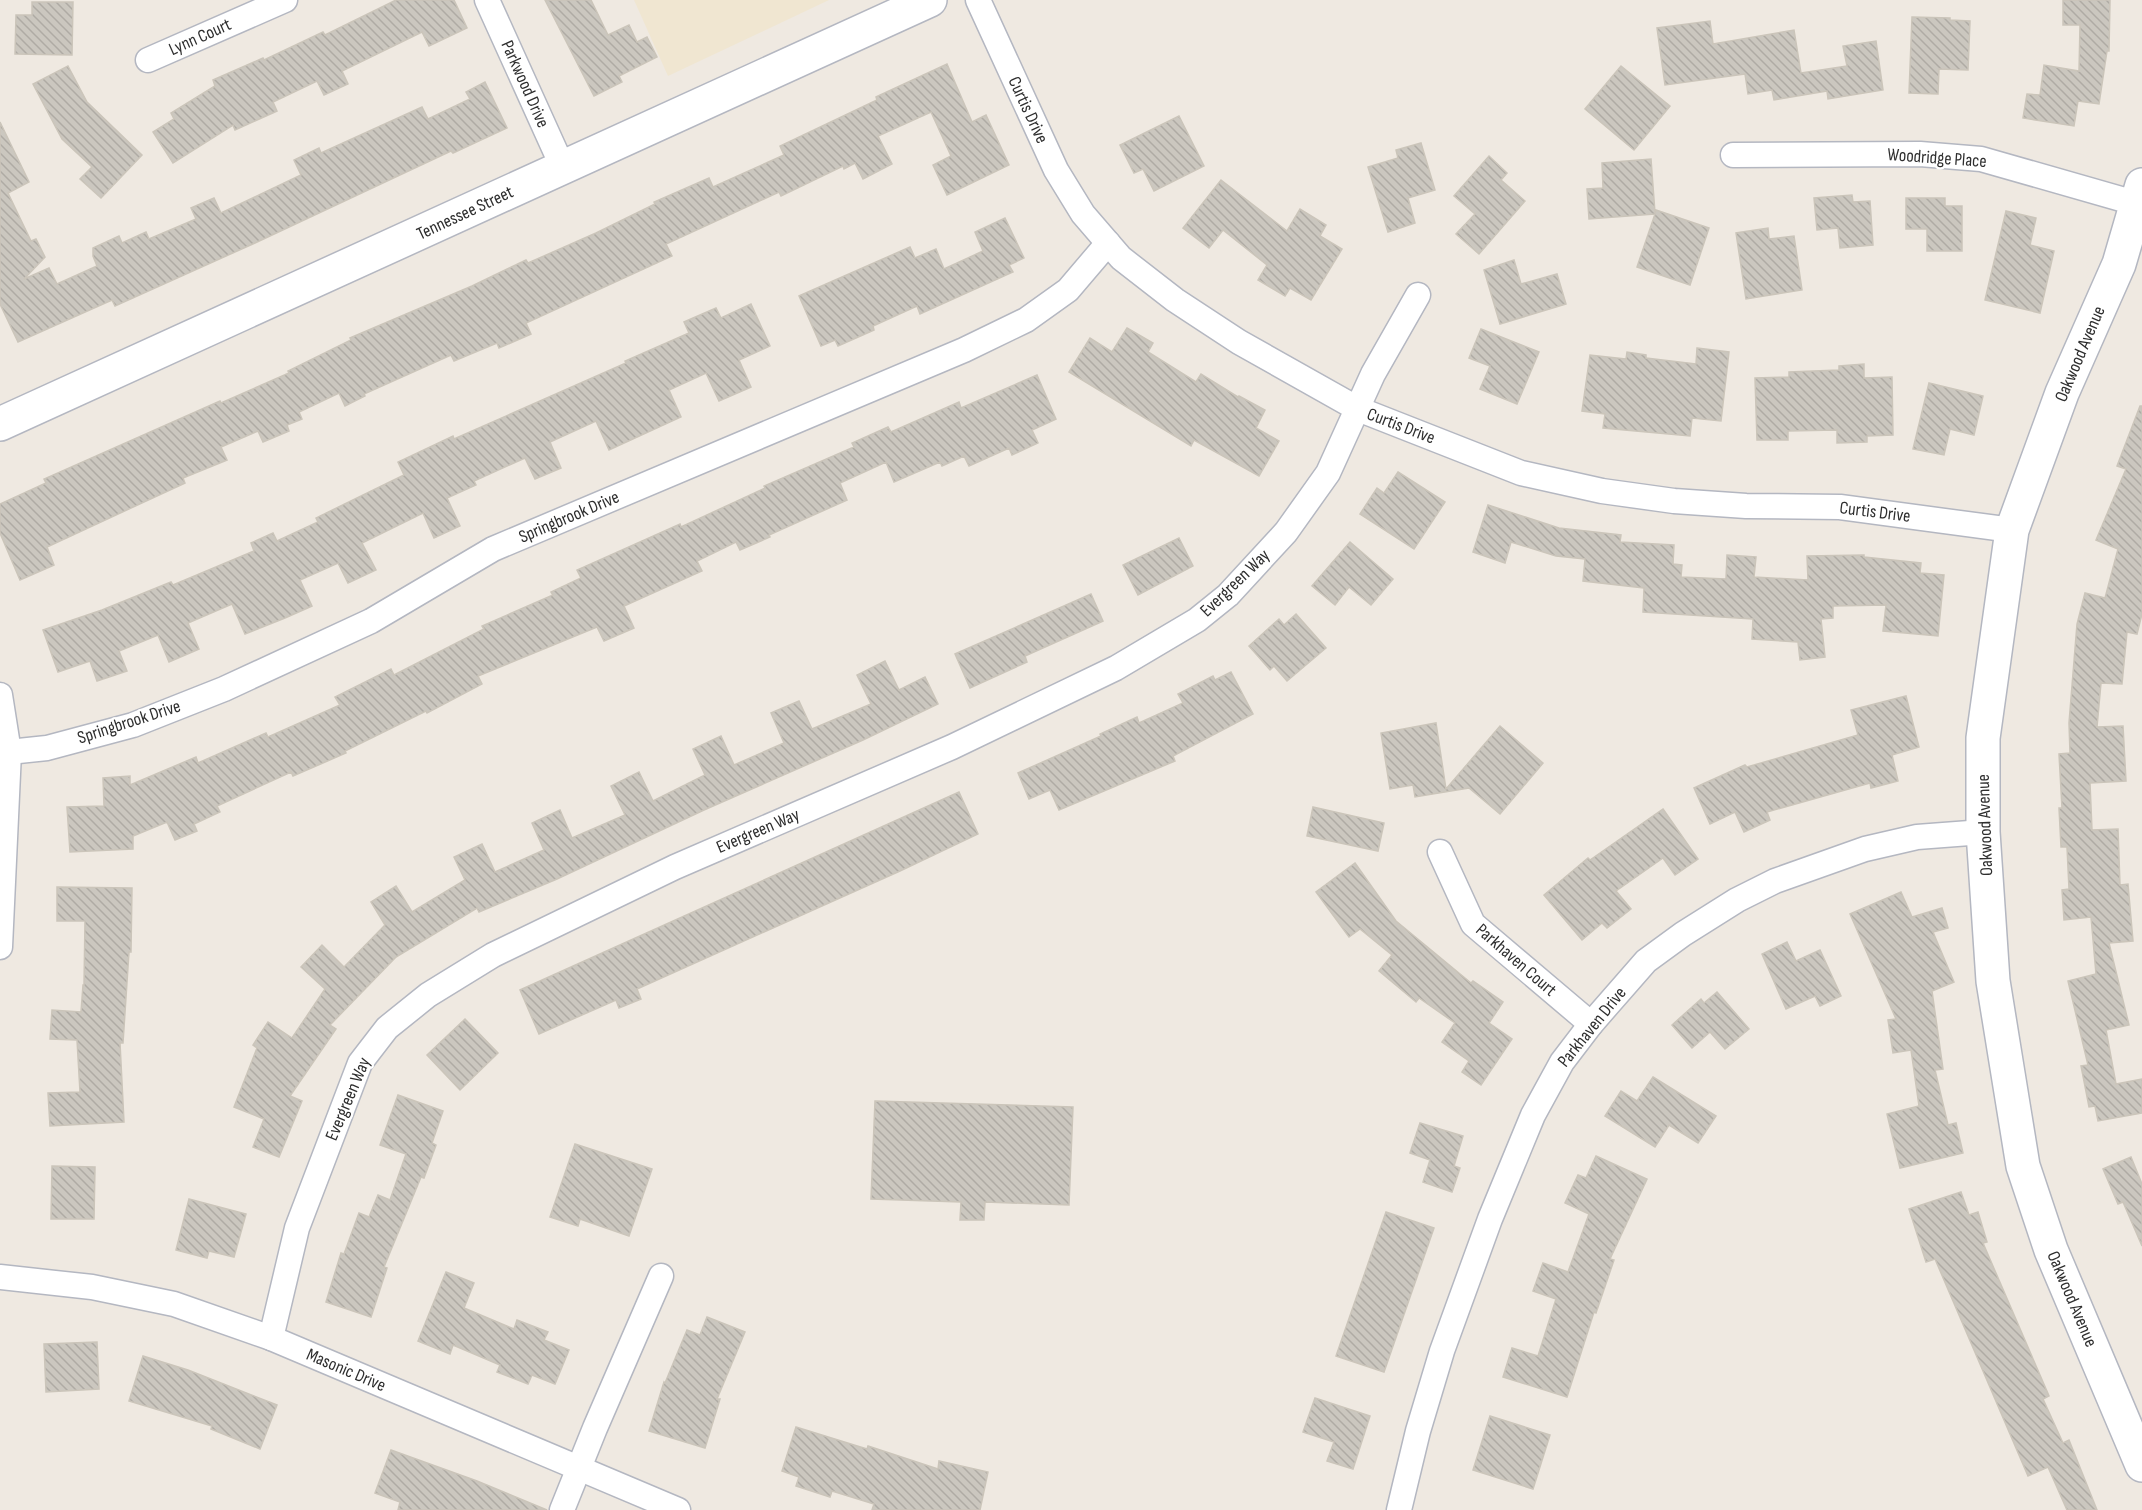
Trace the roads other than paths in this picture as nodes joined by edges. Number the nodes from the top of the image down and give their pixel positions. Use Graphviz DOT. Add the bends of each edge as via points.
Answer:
graph roads {
  1 [pos="285,0"];
  2 [pos="487,0"];
  3 [pos="930,0"];
  4 [pos="978,0"];
  5 [pos="148,60"];
  6 [pos="1733,155"];
  7 [pos="563,168"];
  8 [pos="2140,198"];
  9 [pos="1108,243"];
  10 [pos="1418,295"];
  11 [pos="1358,409"];
  12 [pos="3,416"];
  13 [pos="2012,530"];
  14 [pos="0,695"];
  15 [pos="9,752"];
  16 [pos="1983,832"];
  17 [pos="1440,852"];
  18 [pos="0,947"];
  19 [pos="1591,1024"];
  20 [pos="661,1276"];
  21 [pos="0,1277"];
  22 [pos="271,1338"];
  23 [pos="2142,1465"];
  24 [pos="578,1469"];
  25 [pos="562,1510"];
  26 [pos="678,1510"];
  27 [pos="1399,1510"];
  1 -- 5 [label="street, Lynn Court"];
  2 -- 7 [label="street, Parkwood Drive"];
  3 -- 7 [label="main road, Tennessee Street"];
  4 -- 9 [label="street, Curtis Drive" via="1056,170 1083,214"];
  6 -- 8 [label="street, Woodridge Place" via="1920,154 1981,159"];
  7 -- 12 [label="main road, Tennessee Street"];
  8 -- 13 [label="main road, Oakwood Avenue" via="2118,264 2062,393"];
  9 -- 11 [label="street, Curtis Drive" via="1121,258 1175,300 1239,342"];
  9 -- 15 [label="street, Springbrook Drive" via="1068,290 1026,320 964,350 493,549 371,621 224,689 133,725 47,748"];
  10 -- 11 [label="street, Evergreen Way" via="1373,374"];
  11 -- 13 [label="street, Curtis Drive" via="1521,472 1602,491 1736,506 1840,507"];
  11 -- 22 [label="street, Evergreen Way" via="1328,473 1286,532 1228,595 1197,620 1116,668 952,747 675,867 493,955 428,995 387,1028 360,1064 297,1228"];
  13 -- 16 [label="main road, Oakwood Avenue" via="1983,738"];
  14 -- 15 [label="street"];
  15 -- 18 [label="street"];
  16 -- 19 [label="street, Parkhaven Drive" via="1917,837 1865,849 1775,881 1683,934 1646,962"];
  16 -- 23 [label="main road, Oakwood Avenue" via="1994,981 2023,1166 2050,1250"];
  17 -- 19 [label="street, Parkhaven Court" via="1473,924"];
  19 -- 27 [label="street, Parkhaven Drive" via="1562,1062 1533,1115 1490,1219 1439,1362"];
  20 -- 24 [label="street"];
  21 -- 22 [label="street, Masonic Drive" via="92,1287 174,1304"];
  22 -- 24 [label="street, Masonic Drive"];
  24 -- 25 [label="street"];
  24 -- 26 [label="street, Masonic Drive"];
}
